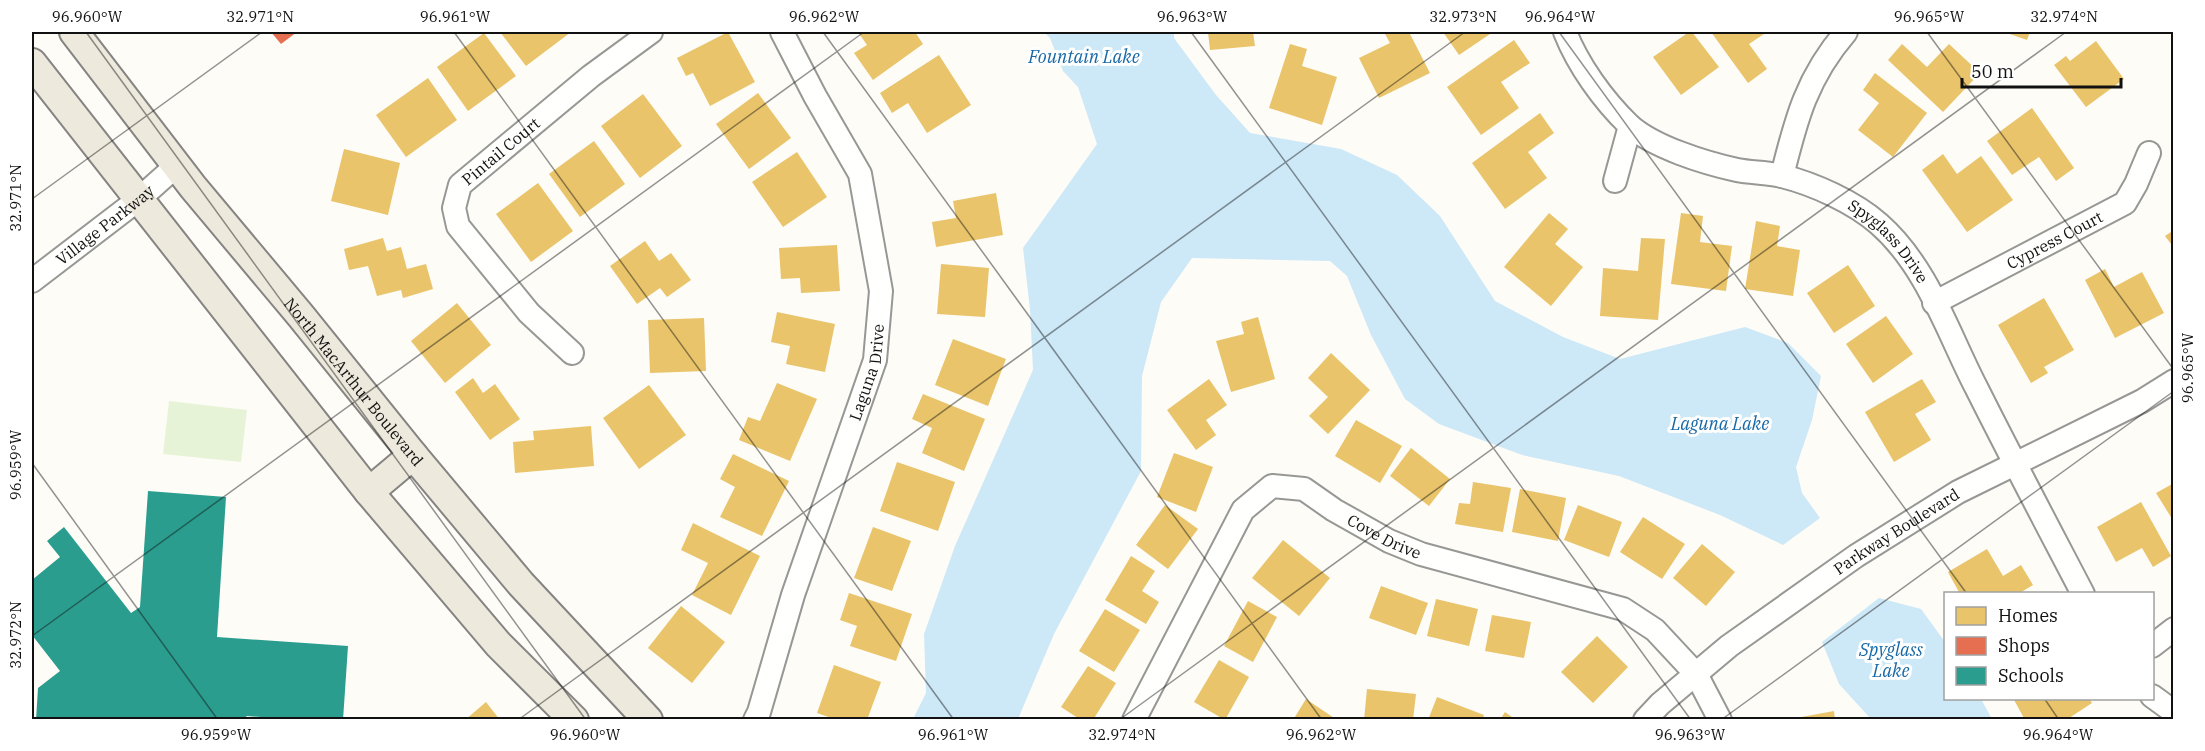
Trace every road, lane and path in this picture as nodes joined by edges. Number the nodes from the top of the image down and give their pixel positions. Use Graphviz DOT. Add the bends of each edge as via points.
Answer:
graph roads {
  1 [pos="74,32"];
  2 [pos="651,32"];
  3 [pos="782,32"];
  4 [pos="1565,32"];
  5 [pos="1846,32"];
  6 [pos="32,63"];
  7 [pos="1630,126"];
  8 [pos="2149,153"];
  9 [pos="176,166"];
  10 [pos="1782,176"];
  11 [pos="1615,181"];
  12 [pos="139,199"];
  13 [pos="32,281"];
  14 [pos="1934,303"];
  15 [pos="572,353"];
  16 [pos="2174,381"];
  17 [pos="413,455"];
  18 [pos="2016,464"];
  19 [pos="369,492"];
  20 [pos="2082,592"];
  21 [pos="2174,629"];
  22 [pos="2154,644"];
  23 [pos="1696,674"];
  24 [pos="2154,697"];
  25 [pos="2174,712"];
  26 [pos="574,720"];
  27 [pos="648,720"];
  28 [pos="755,720"];
  29 [pos="1134,720"];
  30 [pos="1645,720"];
  31 [pos="1720,720"];
  1 -- 9 [label="main road, North MacArthur Boulevard"];
  2 -- 15 [label="street, Pintail Court" via="591,76 460,185 454,208 458,226 465,235 529,313"];
  3 -- 28 [label="street, Laguna Drive" via="860,174 881,291 875,360"];
  4 -- 7 [label="street, Spyglass Drive" via="1572,50"];
  5 -- 10 [label="street" via="1821,64 1797,115"];
  6 -- 12 [label="main road"];
  7 -- 10 [label="street, Spyglass Drive" via="1674,152 1737,170"];
  7 -- 11 [label="street"];
  8 -- 14 [label="street, Cypress Court" via="2125,203"];
  9 -- 12 [label="street, Village Parkway"];
  9 -- 17 [label="main road, North MacArthur Boulevard"];
  10 -- 14 [label="street, Spyglass Drive" via="1841,198 1878,224 1902,248"];
  12 -- 13 [label="street, Village Parkway"];
  12 -- 19 [label="main road"];
  14 -- 18 [label="street, Spyglass Drive"];
  16 -- 18 [label="street, Parkway Boulevard"];
  17 -- 19 [label="main road"];
  17 -- 27 [label="main road, North MacArthur Boulevard" via="521,584"];
  18 -- 20 [label="street, Spyglass Drive"];
  18 -- 23 [label="street, Parkway Boulevard" via="1958,492 1856,556"];
  19 -- 26 [label="main road" via="498,644"];
  21 -- 22 [label="street"];
  23 -- 29 [label="street, Cove Drive" via="1654,630 1623,609 1421,554 1389,542 1304,489 1272,486 1243,510"];
  23 -- 30 [label="street, Parkway Boulevard"];
  23 -- 31 [label="street, Cove Drive"];
  24 -- 25 [label="street"];
}
